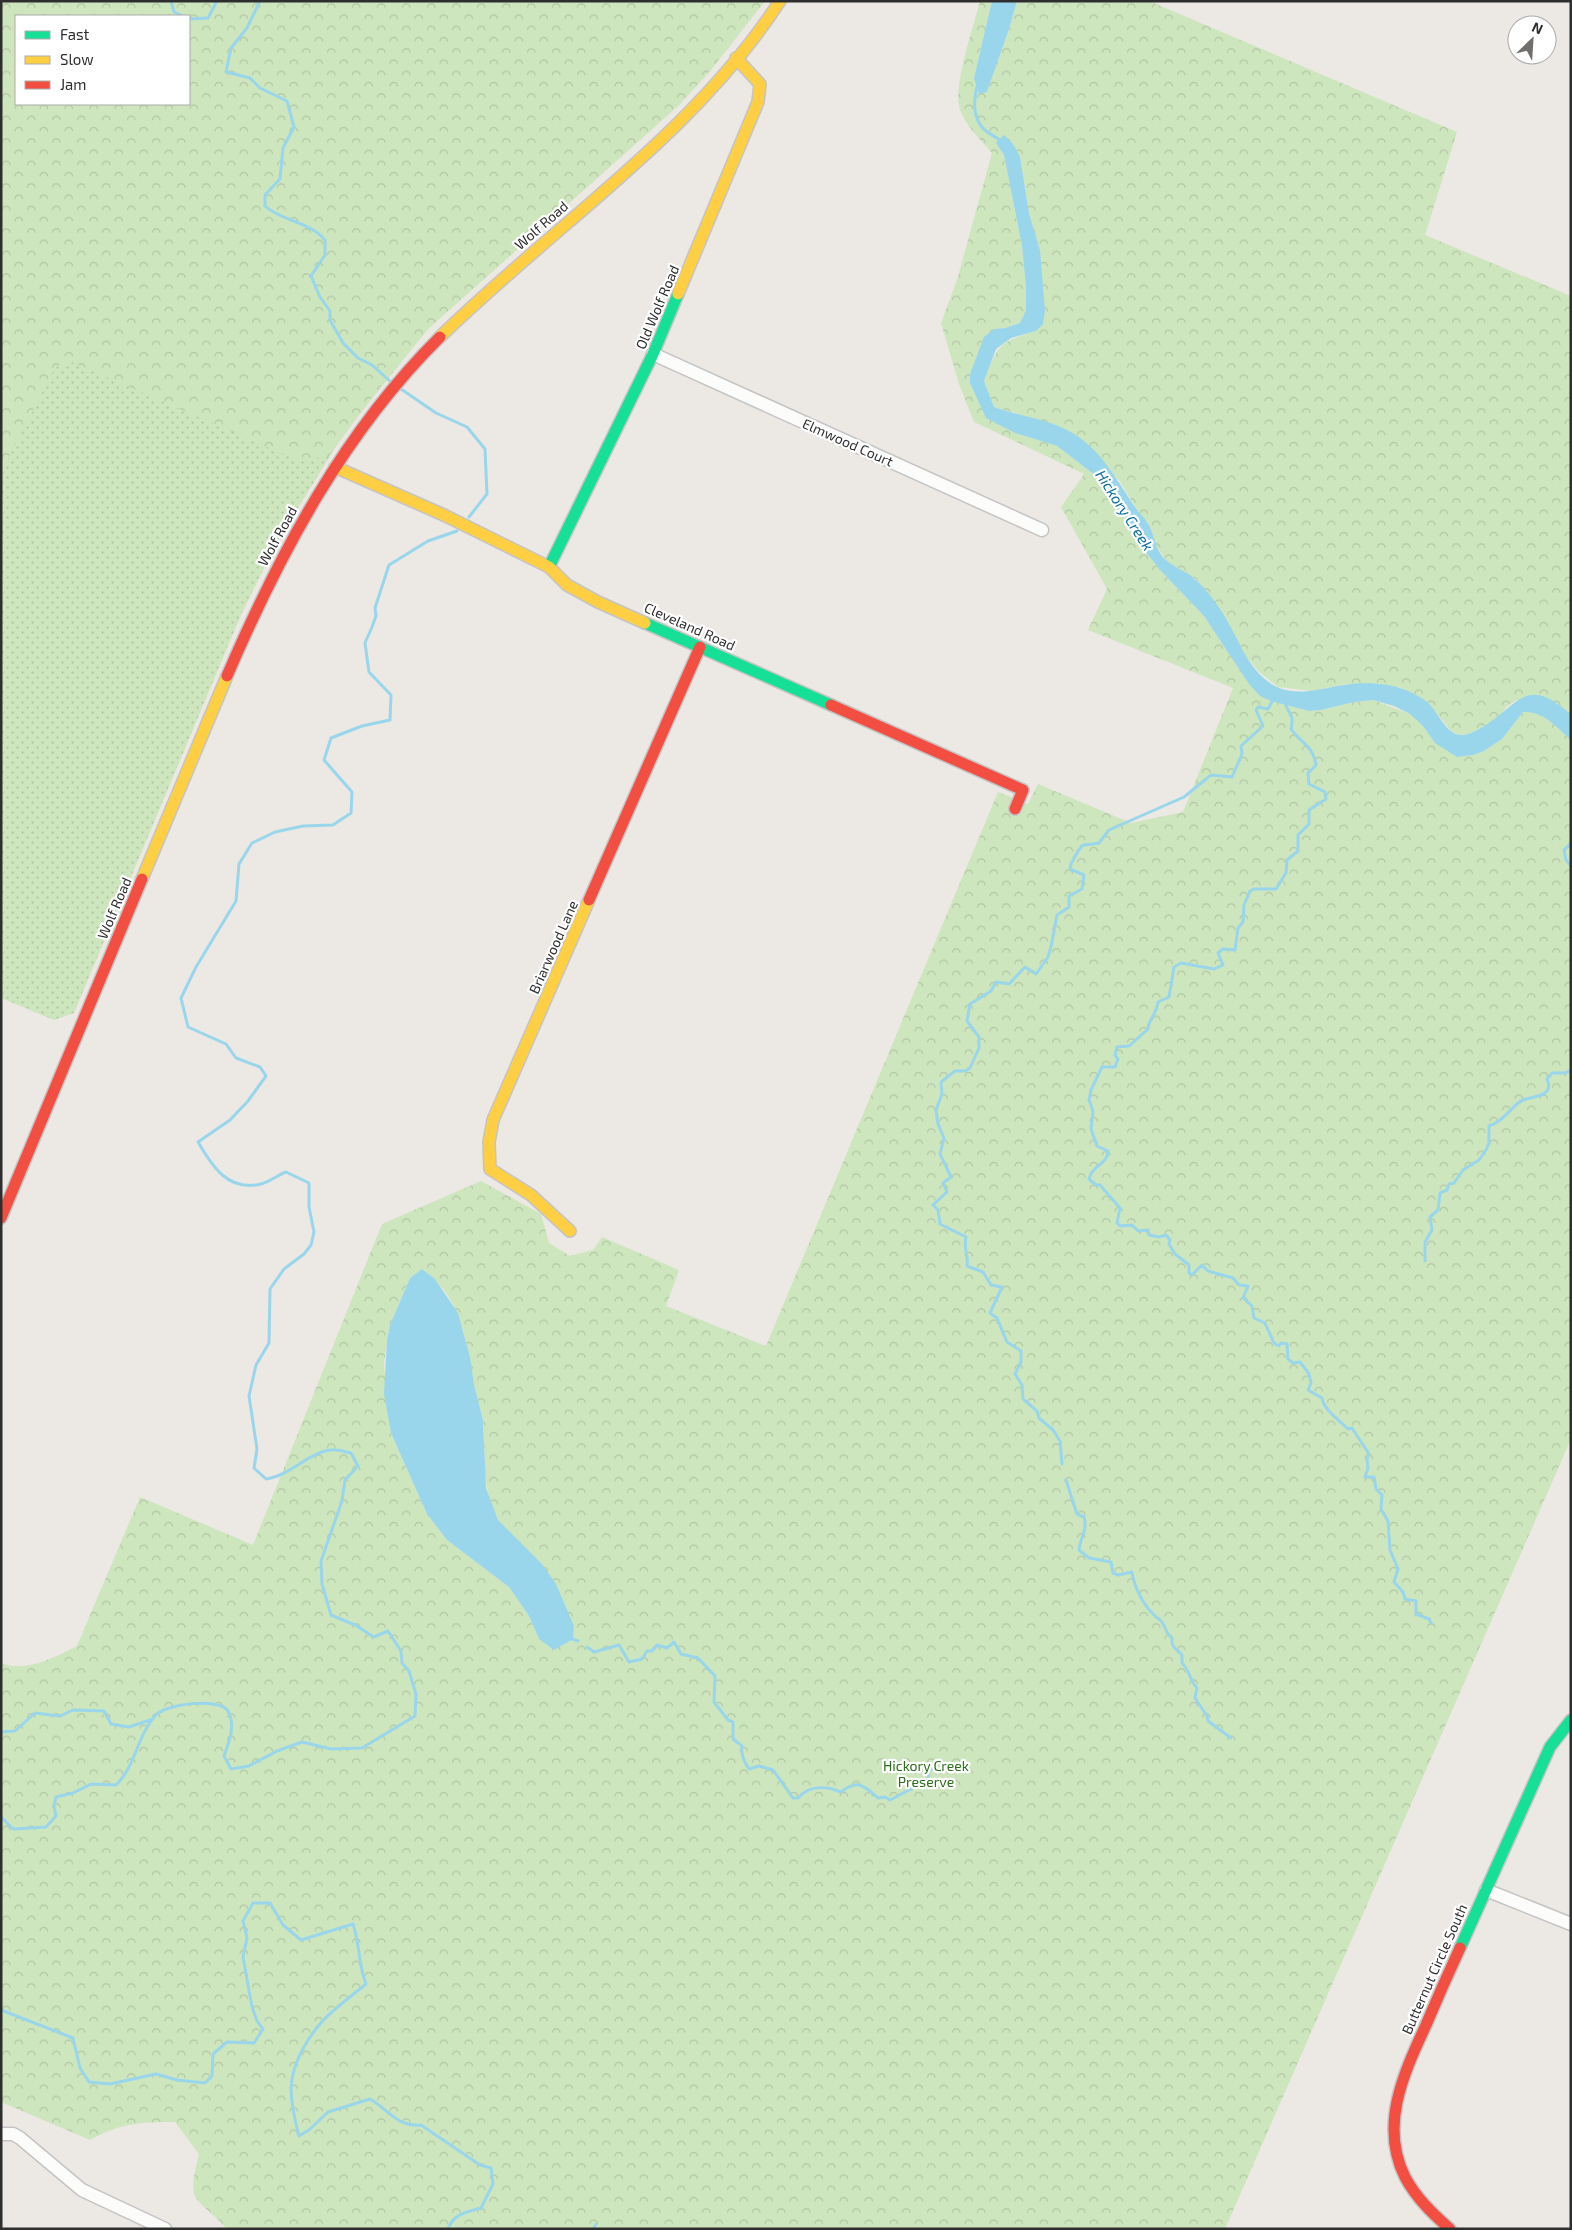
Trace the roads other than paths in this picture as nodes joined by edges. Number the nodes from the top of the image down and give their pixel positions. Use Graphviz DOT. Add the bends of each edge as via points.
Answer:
graph roads {
  1 [pos="780,1"];
  2 [pos="736,58"];
  3 [pos="654,354"];
  4 [pos="335,467"];
  5 [pos="1042,530"];
  6 [pos="549,567"];
  7 [pos="700,647"];
  8 [pos="1015,808"];
  9 [pos="1,1218"];
  10 [pos="570,1232"];
  11 [pos="1571,1720"];
  12 [pos="1486,1890"];
  13 [pos="1571,1924"];
  14 [pos="1,2134"];
  15 [pos="165,2229"];
  16 [pos="1450,2229"];
  1 -- 2 [label="street, Wolf Road"];
  2 -- 3 [label="street, Old Wolf Road" via="760,84 758,102"];
  2 -- 4 [label="street, Wolf Road" via="672,130 495,284 404,376"];
  3 -- 5 [label="street, Elmwood Court"];
  3 -- 6 [label="street, Old Wolf Road"];
  4 -- 6 [label="street, Cleveland Road" via="446,516"];
  4 -- 9 [label="street, Wolf Road" via="288,545 236,655"];
  6 -- 7 [label="street, Cleveland Road" via="567,585 598,602"];
  7 -- 8 [label="street, Cleveland Road" via="1023,790"];
  7 -- 10 [label="street, Briarwood Lane" via="494,1120 489,1142 490,1169 532,1195"];
  11 -- 12 [label="street, Butternut Circle South" via="1550,1747"];
  12 -- 13 [label="street"];
  12 -- 16 [label="street, Butternut Circle South" via="1402,2075 1392,2117 1395,2149 1408,2183"];
  14 -- 15 [label="street" via="20,2138 82,2190"];
}
